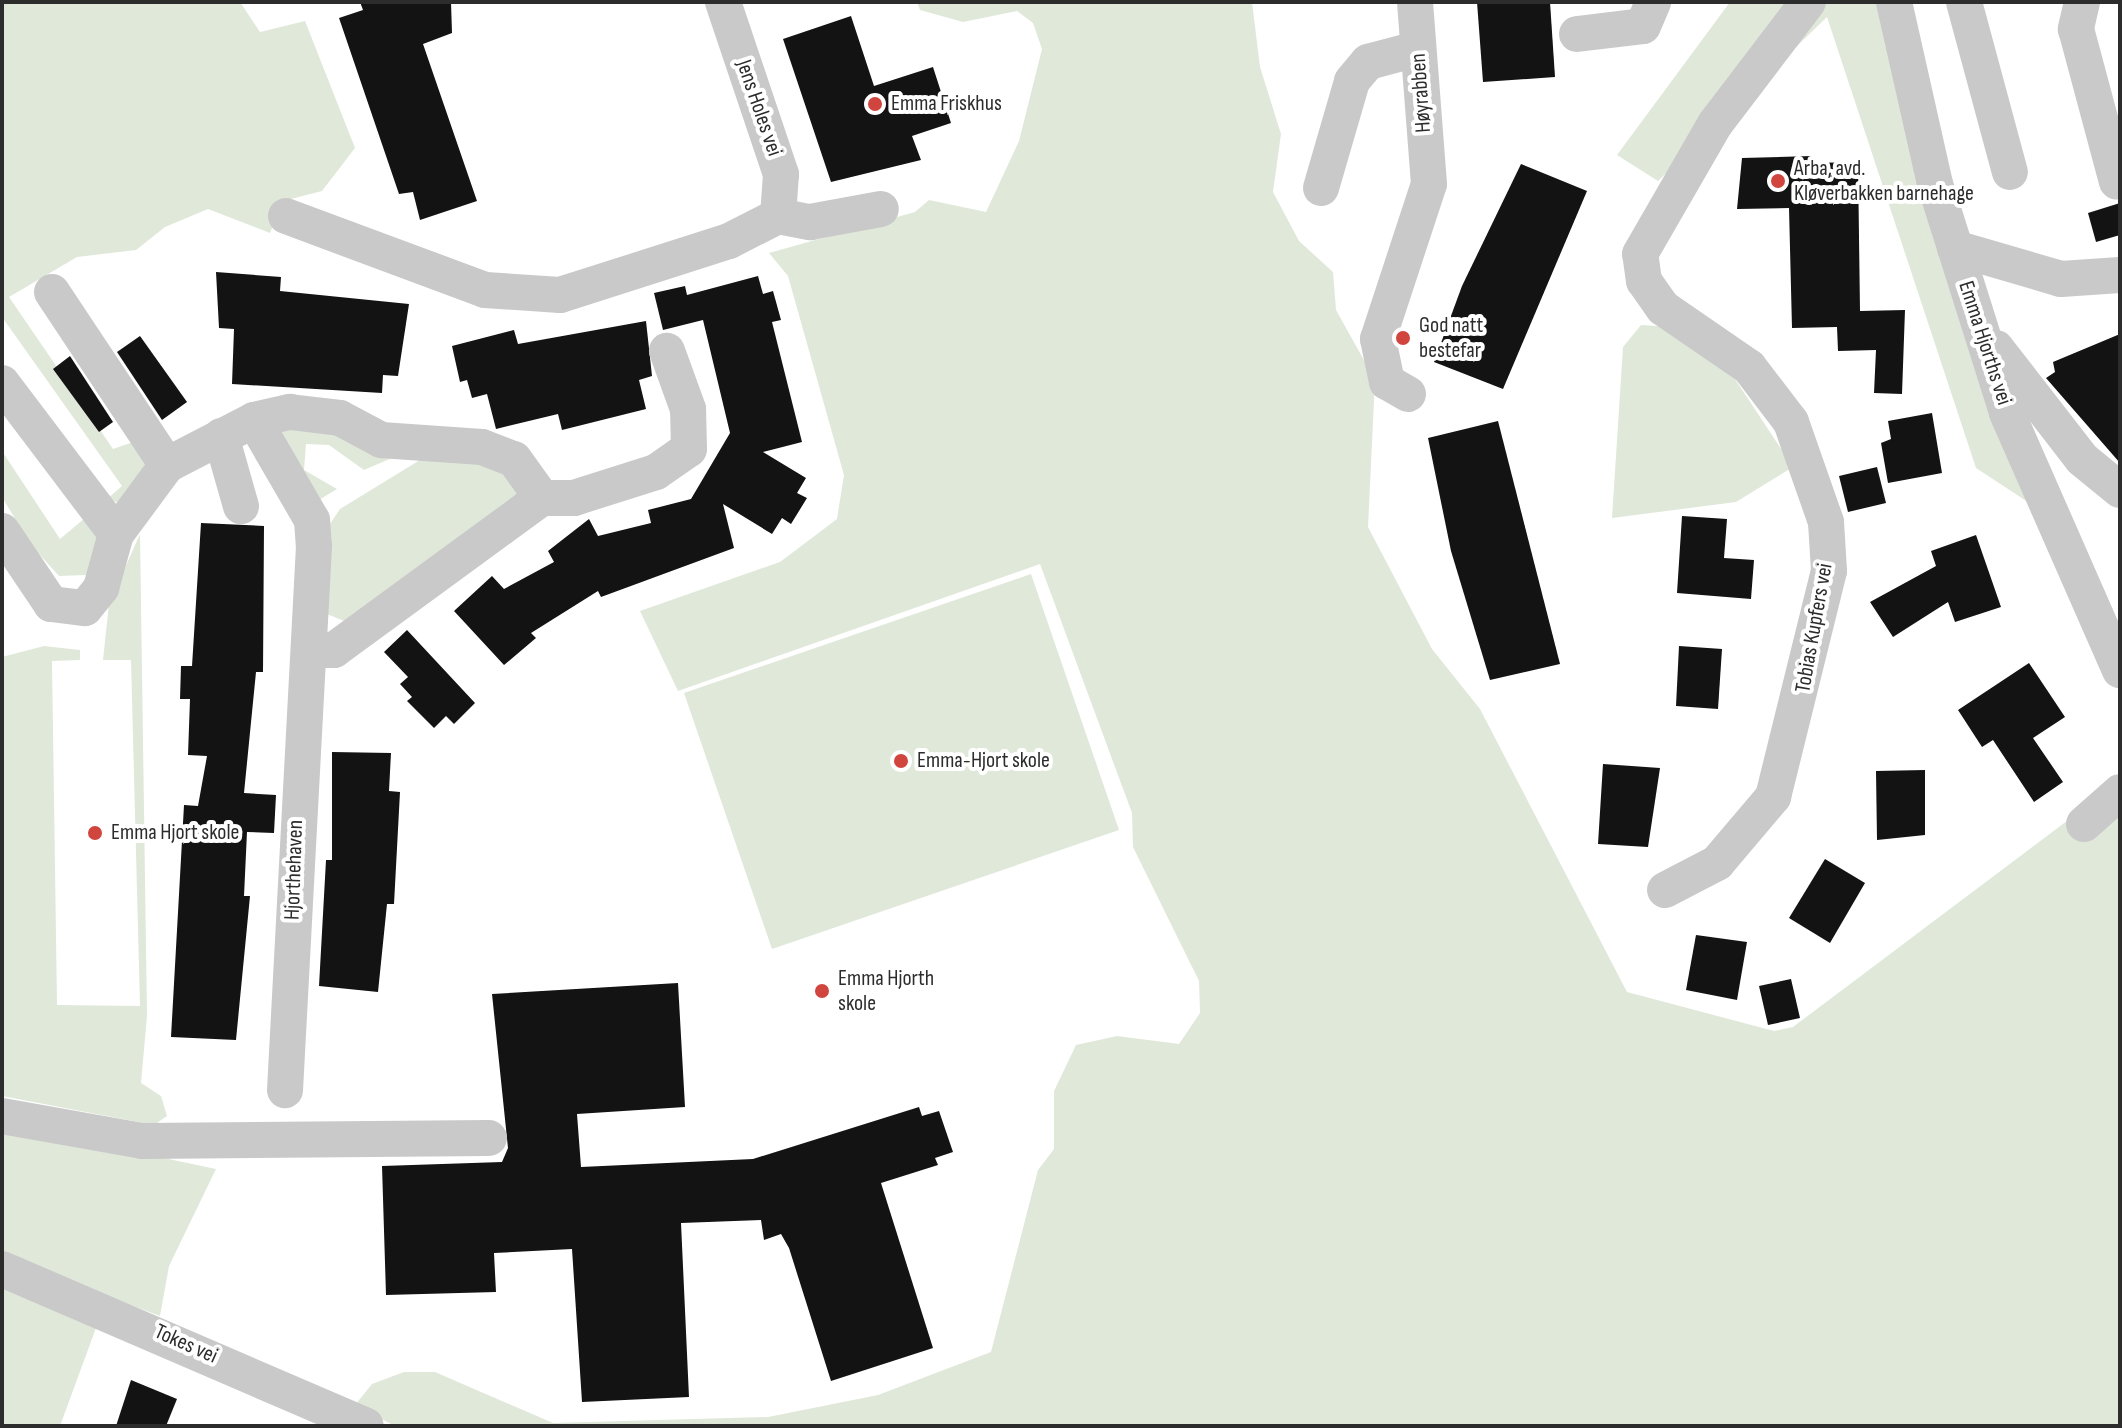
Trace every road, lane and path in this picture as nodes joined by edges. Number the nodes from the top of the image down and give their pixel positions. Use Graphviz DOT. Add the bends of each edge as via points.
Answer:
graph roads {
  1 [pos="724,2"];
  2 [pos="1415,2"];
  3 [pos="1653,2"];
  4 [pos="1808,2"];
  5 [pos="1894,2"];
  6 [pos="1964,2"];
  7 [pos="2082,2"];
  8 [pos="1577,34"];
  9 [pos="1417,49"];
  10 [pos="2010,172"];
  11 [pos="2117,182"];
  12 [pos="1321,188"];
  13 [pos="881,209"];
  14 [pos="286,216"];
  15 [pos="778,216"];
  16 [pos="1955,248"];
  17 [pos="2120,275"];
  18 [pos="52,292"];
  19 [pos="1980,328"];
  20 [pos="667,351"];
  21 [pos="2,383"];
  22 [pos="1408,394"];
  23 [pos="254,420"];
  24 [pos="221,436"];
  25 [pos="167,465"];
  26 [pos="2120,490"];
  27 [pos="542,498"];
  28 [pos="241,506"];
  29 [pos="2,531"];
  30 [pos="116,534"];
  31 [pos="310,650"];
  32 [pos="2120,670"];
  33 [pos="2120,792"];
  34 [pos="2084,824"];
  35 [pos="1665,890"];
  36 [pos="285,1090"];
  37 [pos="2,1116"];
  38 [pos="489,1138"];
  39 [pos="2,1269"];
  40 [pos="366,1426"];
  1 -- 15 [label="street, Jens Holes vei" via="781,174"];
  2 -- 9 [label="street, Høyrabben"];
  3 -- 8 [label="street" via="1643,26"];
  4 -- 35 [label="street, Tobias Kupfers vei" via="1715,124 1640,254 1644,281 1663,308 1749,367 1791,422 1826,522 1829,571 1773,797 1717,863"];
  5 -- 16 [label="street, Emma Hjorths vei"];
  6 -- 10 [label="street"];
  7 -- 11 [label="street" via="2076,29"];
  9 -- 12 [label="street" via="1368,62 1352,81"];
  9 -- 22 [label="street, Høyrabben" via="1429,184 1378,339 1387,382"];
  13 -- 15 [label="street" via="810,222"];
  14 -- 15 [label="street" via="485,290 560,295 729,241"];
  16 -- 17 [label="street" via="2061,279"];
  16 -- 19 [label="street, Emma Hjorths vei"];
  18 -- 25 [label="street"];
  19 -- 26 [label="street" via="2082,459"];
  19 -- 32 [label="street, Emma Hjorths vei" via="2007,413"];
  20 -- 27 [label="street" via="688,409 689,449 656,472 574,498"];
  21 -- 30 [label="street"];
  23 -- 24 [label="street"];
  23 -- 27 [label="street" via="290,412 340,418 381,440 482,447 514,459"];
  23 -- 31 [label="street, Hjorthehaven" via="312,520"];
  24 -- 25 [label="street"];
  24 -- 28 [label="street"];
  25 -- 30 [label="street"];
  27 -- 31 [label="street" via="334,650"];
  29 -- 30 [label="street" via="51,604 67,611 85,608 101,588"];
  31 -- 36 [label="street, Hjorthehaven"];
  33 -- 34 [label="street"];
  37 -- 38 [label="street" via="142,1141"];
  39 -- 40 [label="street, Tokes vei"];
}
